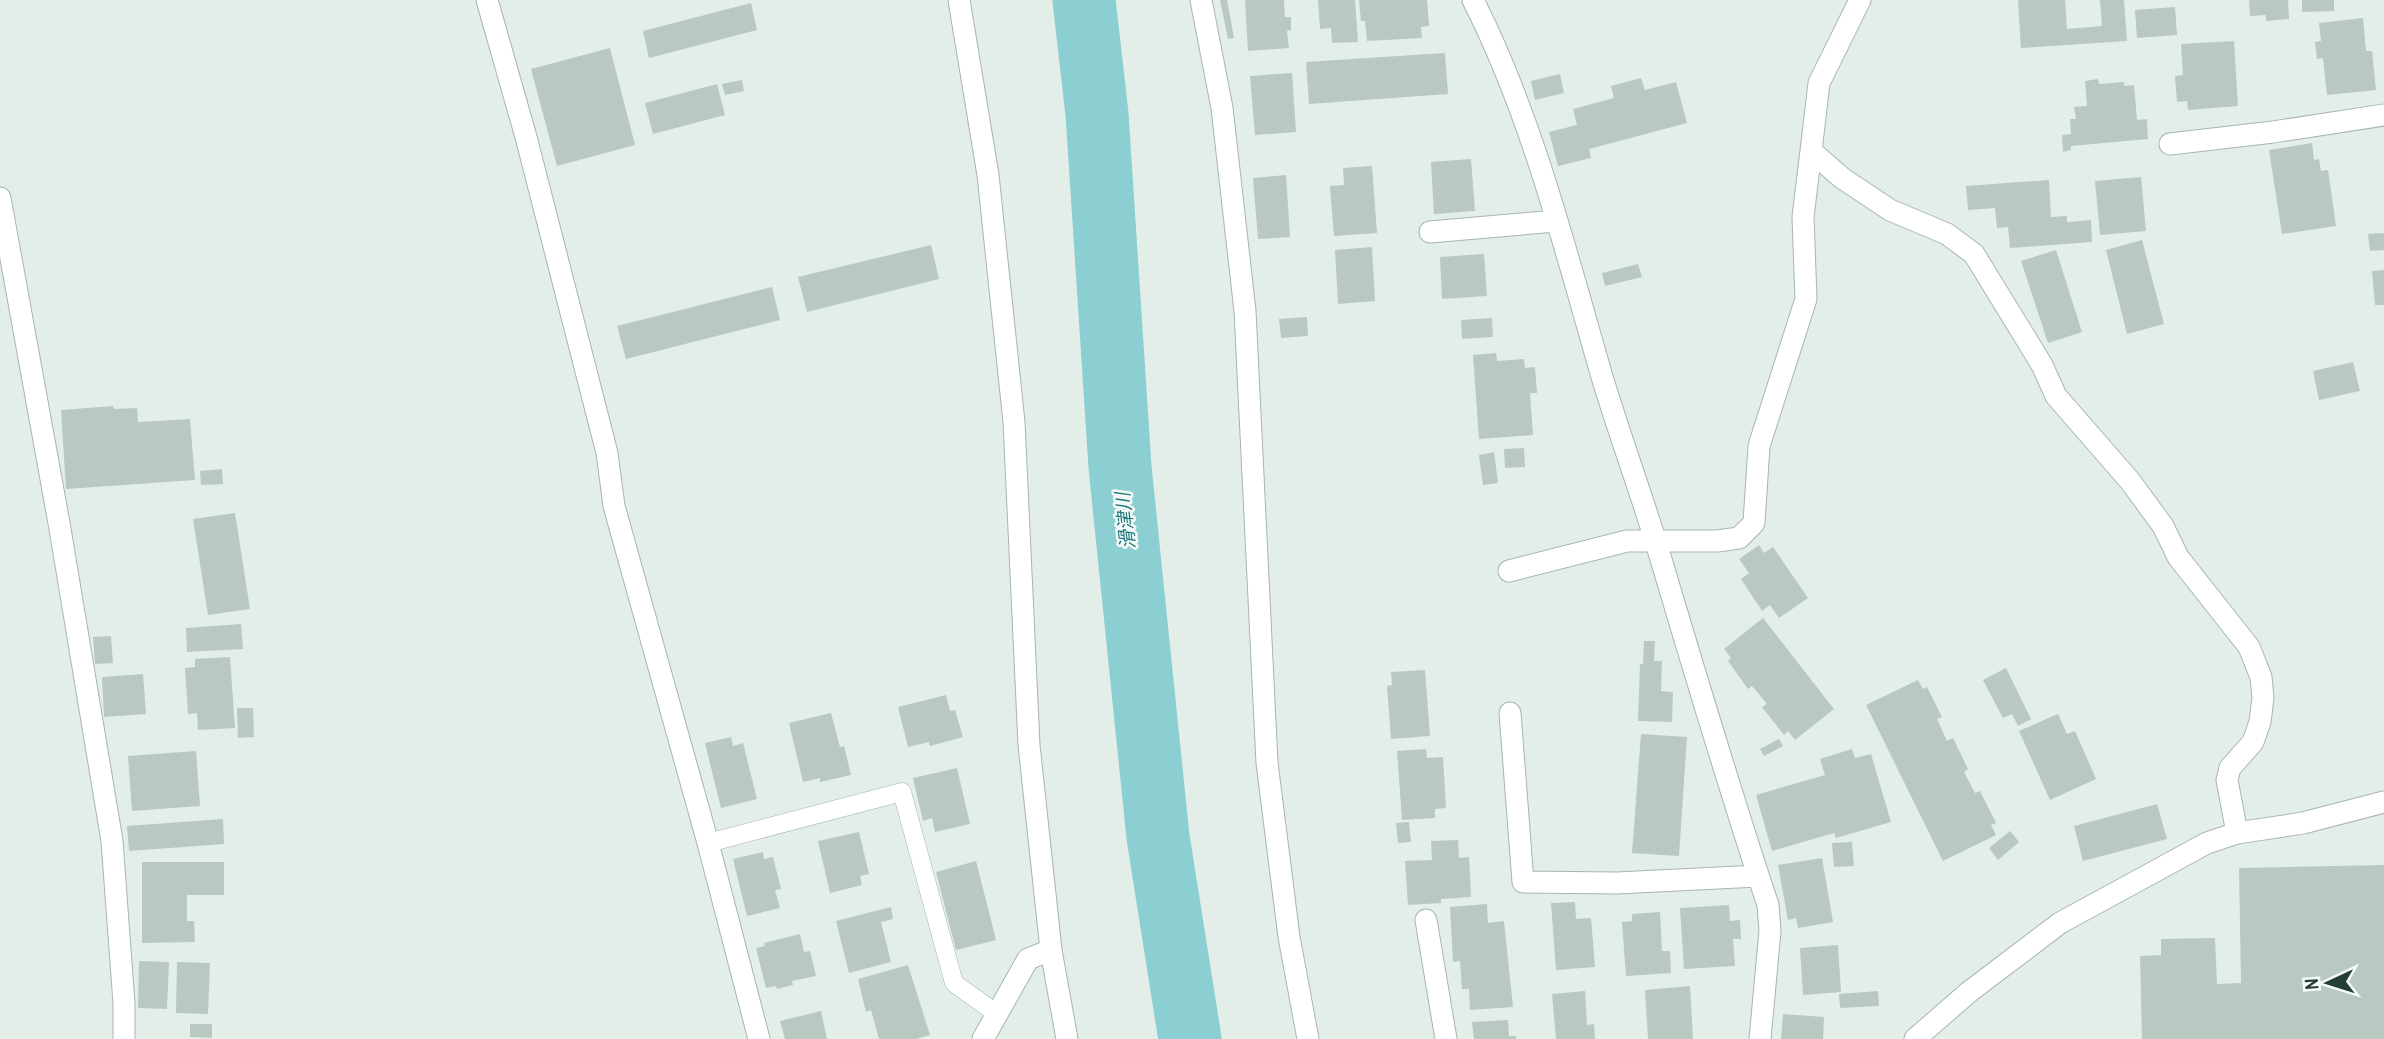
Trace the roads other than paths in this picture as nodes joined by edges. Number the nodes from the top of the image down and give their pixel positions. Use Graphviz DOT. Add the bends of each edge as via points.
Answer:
graph roads {
  1 [pos="487,0"];
  2 [pos="959,0"];
  3 [pos="1201,0"];
  4 [pos="1473,0"];
  5 [pos="1860,0"];
  6 [pos="2384,114"];
  7 [pos="2170,144"];
  8 [pos="1811,151"];
  9 [pos="0,198"];
  10 [pos="1556,221"];
  11 [pos="1430,232"];
  12 [pos="1656,542"];
  13 [pos="1509,571"];
  14 [pos="1510,713"];
  15 [pos="2384,803"];
  16 [pos="2237,833"];
  17 [pos="708,843"];
  18 [pos="1758,876"];
  19 [pos="1426,920"];
  20 [pos="1051,950"];
  21 [pos="997,1014"];
  22 [pos="124,1039"];
  23 [pos="759,1039"];
  24 [pos="983,1039"];
  25 [pos="1067,1039"];
  26 [pos="1308,1039"];
  27 [pos="1446,1039"];
  28 [pos="1760,1039"];
  29 [pos="1915,1039"];
  1 -- 17 [label="street" via="607,453 618,520"];
  2 -- 20 [label="street" via="988,175 1014,422 1029,745"];
  3 -- 26 [label="street" via="1222,108 1245,311 1267,763 1289,937"];
  4 -- 10 [label="street" via="1523,115"];
  5 -- 8 [label="street" via="1819,83"];
  6 -- 7 [label="street"];
  8 -- 12 [label="street" via="1803,217 1806,299 1759,446 1754,523 1739,538"];
  8 -- 16 [label="street" via="1890,209 1947,234 1974,254 2029,342 2056,396 2130,481 2163,526 2178,557 2249,648 2261,677 2263,698 2253,742 2230,768 2227,780"];
  9 -- 22 [label="street" via="112,841"];
  10 -- 11 [label="street"];
  10 -- 12 [label="street"];
  12 -- 13 [label="street" via="1627,541"];
  12 -- 18 [label="street"];
  14 -- 18 [label="street" via="1523,882"];
  15 -- 16 [label="street" via="2303,824"];
  16 -- 29 [label="street" via="2207,843 2060,923"];
  17 -- 21 [label="lane" via="902,792 954,983"];
  17 -- 23 [label="street"];
  18 -- 28 [label="street" via="1768,905 1770,931"];
  19 -- 27 [label="street"];
  20 -- 21 [label="street" via="1028,959"];
  20 -- 25 [label="street"];
  21 -- 24 [label="street"];
}
